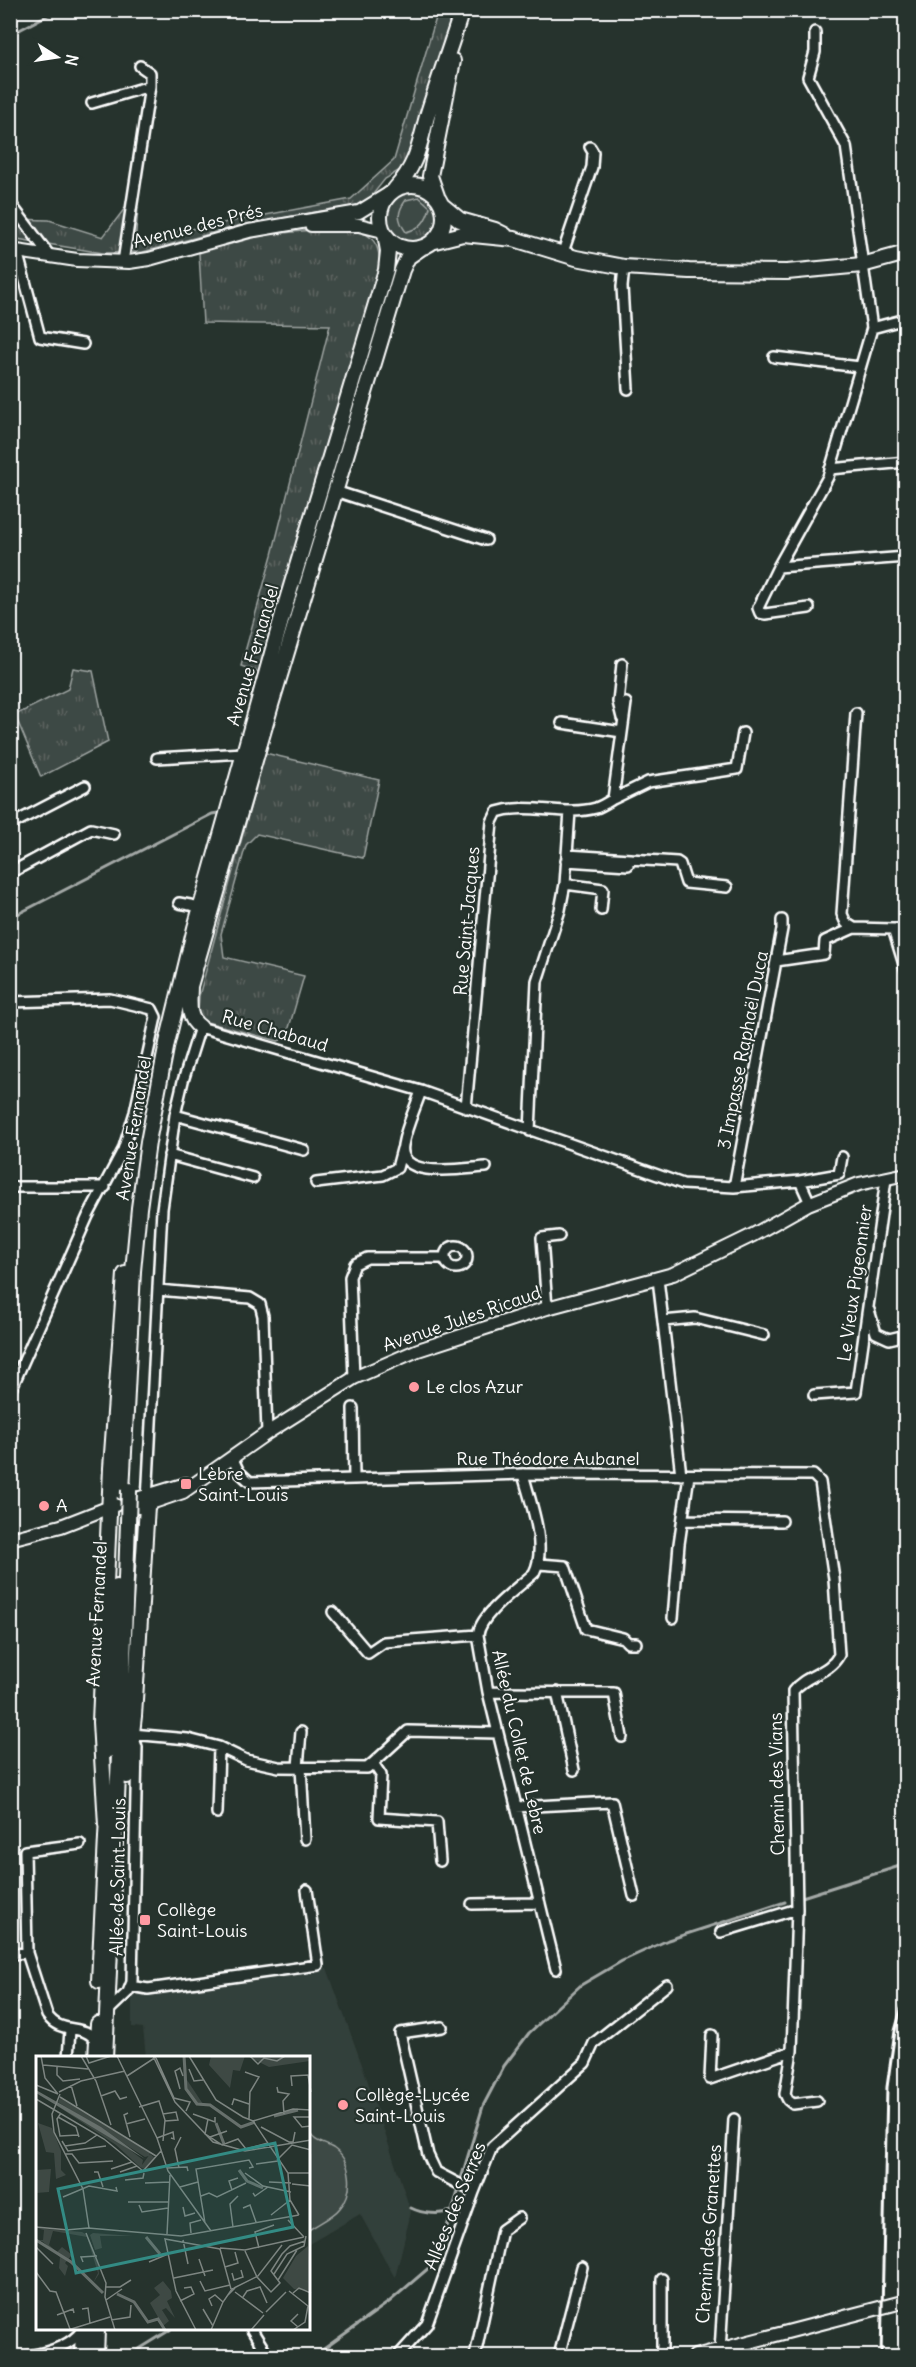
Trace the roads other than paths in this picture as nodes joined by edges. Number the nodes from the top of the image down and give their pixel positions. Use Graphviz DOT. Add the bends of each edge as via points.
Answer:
graph roads {
  1 [pos="463,10"];
  2 [pos="815,32"];
  3 [pos="140,66"];
  4 [pos="150,86"];
  5 [pos="92,103"];
  6 [pos="590,147"];
  7 [pos="394,190"];
  8 [pos="440,201"];
  9 [pos="10,202"];
  10 [pos="286,224"];
  11 [pos="384,233"];
  12 [pos="514,239"];
  13 [pos="435,241"];
  14 [pos="421,248"];
  15 [pos="14,250"];
  16 [pos="906,253"];
  17 [pos="562,255"];
  18 [pos="51,256"];
  19 [pos="123,262"];
  20 [pos="862,265"];
  21 [pos="624,267"];
  22 [pos="906,319"];
  23 [pos="872,327"];
  24 [pos="83,344"];
  25 [pos="774,357"];
  26 [pos="860,367"];
  27 [pos="628,388"];
  28 [pos="906,462"];
  29 [pos="831,469"];
  30 [pos="335,491"];
  31 [pos="486,540"];
  32 [pos="906,557"];
  33 [pos="778,567"];
  34 [pos="808,608"];
  35 [pos="622,664"];
  36 [pos="626,703"];
  37 [pos="855,713"];
  38 [pos="562,723"];
  39 [pos="622,727"];
  40 [pos="743,733"];
  41 [pos="244,753"];
  42 [pos="157,758"];
  43 [pos="85,786"];
  44 [pos="613,799"];
  45 [pos="570,811"];
  46 [pos="10,825"];
  47 [pos="114,834"];
  48 [pos="567,858"];
  49 [pos="628,865"];
  50 [pos="10,873"];
  51 [pos="565,884"];
  52 [pos="727,887"];
  53 [pos="179,903"];
  54 [pos="201,907"];
  55 [pos="601,910"];
  56 [pos="782,920"];
  57 [pos="854,927"];
  58 [pos="893,929"];
  59 [pos="906,929"];
  60 [pos="776,961"];
  61 [pos="906,971"];
  62 [pos="190,985"];
  63 [pos="10,1002"];
  64 [pos="200,1027"];
  65 [pos="421,1091"];
  66 [pos="466,1108"];
  67 [pos="175,1115"];
  68 [pos="530,1131"];
  69 [pos="403,1148"];
  70 [pos="304,1150"];
  71 [pos="169,1155"];
  72 [pos="842,1157"];
  73 [pos="486,1167"];
  74 [pos="906,1174"];
  75 [pos="254,1178"];
  76 [pos="886,1179"];
  77 [pos="800,1181"];
  78 [pos="316,1183"];
  79 [pos="10,1187"];
  80 [pos="105,1187"];
  81 [pos="734,1187"];
  82 [pos="810,1203"];
  83 [pos="559,1236"];
  84 [pos="445,1258"];
  85 [pos="658,1279"];
  86 [pos="158,1290"];
  87 [pos="547,1308"];
  88 [pos="868,1308"];
  89 [pos="663,1321"];
  90 [pos="764,1335"];
  91 [pos="906,1335"];
  92 [pos="354,1378"];
  93 [pos="10,1392"];
  94 [pos="814,1395"];
  95 [pos="353,1408"];
  96 [pos="267,1433"];
  97 [pos="232,1457"];
  98 [pos="523,1474"];
  99 [pos="685,1475"];
  100 [pos="354,1479"];
  101 [pos="127,1506"];
  102 [pos="682,1520"];
  103 [pos="782,1521"];
  104 [pos="10,1539"];
  105 [pos="538,1564"];
  106 [pos="333,1612"];
  107 [pos="673,1618"];
  108 [pos="478,1635"];
  109 [pos="636,1644"];
  110 [pos="488,1692"];
  111 [pos="557,1692"];
  112 [pos="301,1732"];
  113 [pos="498,1733"];
  114 [pos="132,1734"];
  115 [pos="622,1737"];
  116 [pos="219,1747"];
  117 [pos="373,1763"];
  118 [pos="300,1767"];
  119 [pos="574,1770"];
  120 [pos="516,1807"];
  121 [pos="217,1813"];
  122 [pos="305,1839"];
  123 [pos="80,1844"];
  124 [pos="440,1861"];
  125 [pos="114,1884"];
  126 [pos="307,1890"];
  127 [pos="634,1896"];
  128 [pos="540,1903"];
  129 [pos="472,1904"];
  130 [pos="797,1908"];
  131 [pos="722,1932"];
  132 [pos="27,1953"];
  133 [pos="10,1954"];
  134 [pos="556,1970"];
  135 [pos="666,1985"];
  136 [pos="131,1986"];
  137 [pos="107,2012"];
  138 [pos="442,2027"];
  139 [pos="70,2030"];
  140 [pos="712,2036"];
  141 [pos="96,2041"];
  142 [pos="792,2051"];
  143 [pos="68,2056"];
  144 [pos="96,2056"];
  145 [pos="105,2056"];
  146 [pos="817,2101"];
  147 [pos="734,2119"];
  148 [pos="474,2192"];
  149 [pos="906,2217"];
  150 [pos="519,2218"];
  151 [pos="906,2241"];
  152 [pos="582,2267"];
  153 [pos="662,2279"];
  154 [pos="906,2301"];
  155 [pos="82,2331"];
  156 [pos="83,2331"];
  157 [pos="97,2331"];
  158 [pos="253,2331"];
  159 [pos="720,2351"];
  160 [pos="736,2352"];
  161 [pos="28,2356"];
  162 [pos="82,2356"];
  163 [pos="96,2356"];
  164 [pos="268,2356"];
  165 [pos="398,2356"];
  166 [pos="475,2356"];
  167 [pos="559,2356"];
  168 [pos="662,2356"];
  169 [pos="695,2356"];
  1 -- 7 [label="main road" via="415,159 409,174"];
  1 -- 8 [label="main road" via="432,159 430,176"];
  2 -- 20 [label="street" via="815,52 808,77 846,146"];
  3 -- 4 [label="street" via="150,73"];
  4 -- 5 [label="street"];
  4 -- 19 [label="street"];
  6 -- 17 [label="street" via="592,166"];
  7 -- 8 [label="main road" via="404,185 422,186"];
  7 -- 10 [label="street, Avenue des Prés" via="359,212"];
  7 -- 11 [label="main road" via="381,210"];
  8 -- 12 [label="main road" via="460,220"];
  8 -- 13 [label="main road" via="444,225"];
  9 -- 18 [label="street"];
  10 -- 11 [label="street, Avenue des Prés" via="359,225"];
  10 -- 19 [label="street, Avenue des Prés"];
  11 -- 14 [label="main road" via="401,247"];
  11 -- 41 [label="main road, Avenue Fernandel" via="388,251 386,270"];
  12 -- 13 [label="main road" via="463,234"];
  12 -- 17 [label="main road"];
  13 -- 14 [label="main road"];
  14 -- 30 [label="main road, Avenue Fernandel" via="408,257 402,270"];
  15 -- 18 [label="street, Avenue des Prés"];
  15 -- 24 [label="street" via="40,337"];
  16 -- 20 [label="main road"];
  17 -- 21 [label="main road"];
  18 -- 19 [label="street, Avenue des Prés"];
  20 -- 21 [label="main road" via="787,272"];
  20 -- 23 [label="street"];
  21 -- 27 [label="street"];
  22 -- 23 [label="street"];
  23 -- 26 [label="street"];
  25 -- 26 [label="street"];
  26 -- 29 [label="street"];
  28 -- 29 [label="street"];
  29 -- 33 [label="street"];
  30 -- 31 [label="street"];
  30 -- 62 [label="main road, Avenue Fernandel"];
  32 -- 33 [label="street"];
  33 -- 34 [label="street" via="761,600 760,613"];
  35 -- 39 [label="street" via="618,702"];
  36 -- 39 [label="street"];
  37 -- 57 [label="street" via="842,914 846,923"];
  38 -- 39 [label="street"];
  39 -- 44 [label="street"];
  40 -- 44 [label="street, Rue Saint-Jacques" via="737,769 648,782"];
  41 -- 42 [label="street"];
  41 -- 54 [label="main road, Avenue Fernandel"];
  43 -- 46 [label="street"];
  44 -- 45 [label="street, Rue Saint-Jacques" via="597,808"];
  45 -- 48 [label="street"];
  45 -- 66 [label="street, Rue Saint-Jacques" via="510,808 497,812 492,822"];
  47 -- 50 [label="street" via="91,829"];
  48 -- 49 [label="street"];
  48 -- 51 [label="street"];
  48 -- 52 [label="street" via="677,862 686,883"];
  51 -- 55 [label="street" via="603,889"];
  51 -- 68 [label="street" via="537,981"];
  53 -- 54 [label="street"];
  54 -- 101 [label="main road, Avenue Fernandel" via="167,1043 148,1142 133,1271"];
  56 -- 60 [label="street, 3 Impasse Raphaël Duca"];
  57 -- 58 [label="street"];
  57 -- 60 [label="street" via="825,941 824,954"];
  58 -- 59 [label="street"];
  58 -- 61 [label="street"];
  60 -- 81 [label="street, 3 Impasse Raphaël Duca"];
  62 -- 64 [label="main road" via="191,1015"];
  62 -- 101 [label="main road, Avenue Fernandel" via="150,1181"];
  63 -- 80 [label="street" via="110,999 152,1009 156,1017 135,1112"];
  64 -- 65 [label="street, Rue Chabaud"];
  64 -- 67 [label="street, Rue Chabaud"];
  65 -- 66 [label="street, Rue Chabaud"];
  65 -- 69 [label="street"];
  66 -- 68 [label="street, Rue Chabaud"];
  67 -- 70 [label="street"];
  67 -- 71 [label="street, Rue Chabaud"];
  68 -- 81 [label="street, Rue Chabaud" via="683,1184"];
  69 -- 73 [label="street" via="406,1161 415,1168"];
  69 -- 78 [label="street" via="397,1168 383,1175"];
  71 -- 75 [label="street"];
  71 -- 86 [label="street, Rue Chabaud"];
  72 -- 77 [label="street, Rue Chabaud" via="839,1174"];
  74 -- 76 [label="street, Avenue Jules Ricaud"];
  76 -- 82 [label="street, Avenue Jules Ricaud" via="860,1184"];
  76 -- 88 [label="street, Le Vieux Pigeonnier"];
  77 -- 81 [label="street, Rue Chabaud"];
  77 -- 82 [label="street"];
  79 -- 80 [label="street"];
  80 -- 93 [label="street" via="88,1216"];
  82 -- 85 [label="street, Avenue Jules Ricaud" via="743,1240"];
  83 -- 87 [label="street" via="542,1238"];
  84 -- 92 [label="street" via="368,1258 355,1264 350,1277"];
  85 -- 87 [label="street, Avenue Jules Ricaud"];
  85 -- 89 [label="street"];
  86 -- 96 [label="street" via="250,1298 260,1304"];
  86 -- 101 [label="street, Rue Chabaud"];
  87 -- 92 [label="street, Avenue Jules Ricaud" via="418,1350"];
  88 -- 91 [label="street" via="876,1332 888,1338"];
  88 -- 94 [label="street, Le Vieux Pigeonnier" via="856,1392"];
  89 -- 90 [label="street" via="695,1318"];
  89 -- 99 [label="street"];
  92 -- 96 [label="street, Avenue Jules Ricaud"];
  95 -- 100 [label="street"];
  96 -- 97 [label="street, Avenue Jules Ricaud"];
  97 -- 100 [label="street, Rue Théodore Aubanel" via="239,1472 250,1482"];
  97 -- 101 [label="street, Avenue Jules Ricaud" via="183,1492"];
  98 -- 99 [label="street, Rue Théodore Aubanel"];
  98 -- 100 [label="street, Rue Théodore Aubanel"];
  98 -- 105 [label="street" via="539,1542"];
  99 -- 102 [label="street"];
  99 -- 130 [label="street, Chemin des Vians" via="813,1475 820,1482 834,1579 839,1655 834,1664 801,1681 793,1691"];
  101 -- 104 [label="street, Avenue Jules Ricaud"];
  101 -- 114 [label="main road" via="141,1625"];
  101 -- 125 [label="main road, Avenue Fernandel"];
  101 -- 141 [label="main road, Avenue Fernandel"];
  102 -- 103 [label="street"];
  102 -- 107 [label="street"];
  105 -- 108 [label="street, Allée du Collet de Lebre" via="534,1573 485,1617"];
  105 -- 109 [label="street" via="565,1566 586,1629"];
  106 -- 108 [label="street" via="368,1653 384,1642"];
  108 -- 110 [label="street, Allée du Collet de Lebre"];
  110 -- 111 [label="street"];
  110 -- 113 [label="street, Allée du Collet de Lebre"];
  111 -- 115 [label="street" via="614,1693"];
  111 -- 119 [label="street"];
  112 -- 118 [label="street"];
  113 -- 117 [label="street" via="408,1731"];
  113 -- 120 [label="street, Allée du Collet de Lebre"];
  114 -- 116 [label="street" via="188,1739"];
  114 -- 125 [label="main road"];
  114 -- 136 [label="street, Allée de Saint-Louis" via="137,1747 137,1842"];
  116 -- 118 [label="street" via="246,1760"];
  116 -- 121 [label="street"];
  117 -- 118 [label="street" via="367,1768"];
  117 -- 124 [label="street" via="381,1775 379,1818 437,1822"];
  118 -- 122 [label="street"];
  120 -- 127 [label="street" via="612,1802"];
  120 -- 128 [label="street, Allée du Collet de Lebre"];
  123 -- 132 [label="street" via="25,1851"];
  125 -- 137 [label="main road, Avenue Fernandel"];
  126 -- 136 [label="street" via="318,1965 148,1989"];
  128 -- 129 [label="street"];
  128 -- 134 [label="street, Allée du Collet de Lebre"];
  130 -- 131 [label="street"];
  130 -- 142 [label="street, Chemin des Vians"];
  132 -- 133 [label="street"];
  132 -- 139 [label="street" via="47,2015 58,2026"];
  135 -- 148 [label="street, Allées des Serres" via="594,2043 585,2063 492,2147"];
  136 -- 137 [label="street"];
  137 -- 145 [label="main road, Avenue Fernandel"];
  138 -- 148 [label="street" via="400,2033 428,2155 436,2172"];
  139 -- 141 [label="street" via="85,2031"];
  139 -- 143 [label="street"];
  140 -- 142 [label="street" via="710,2079"];
  141 -- 144 [label="main road, Avenue Fernandel"];
  142 -- 146 [label="street, Chemin des Vians" via="785,2094 793,2104"];
  147 -- 159 [label="street, Chemin des Granettes"];
  148 -- 165 [label="street, Allées des Serres" via="427,2324"];
  149 -- 151 [label="street"];
  150 -- 166 [label="street" via="502,2230"];
  152 -- 167 [label="street"];
  153 -- 168 [label="street"];
  154 -- 160 [label="street" via="764,2338"];
  155 -- 161 [label="street" via="45,2353"];
  156 -- 162 [label="main road"];
  157 -- 163 [label="main road"];
  158 -- 164 [label="street"];
  159 -- 160 [label="street"];
  159 -- 169 [label="street"];
}
